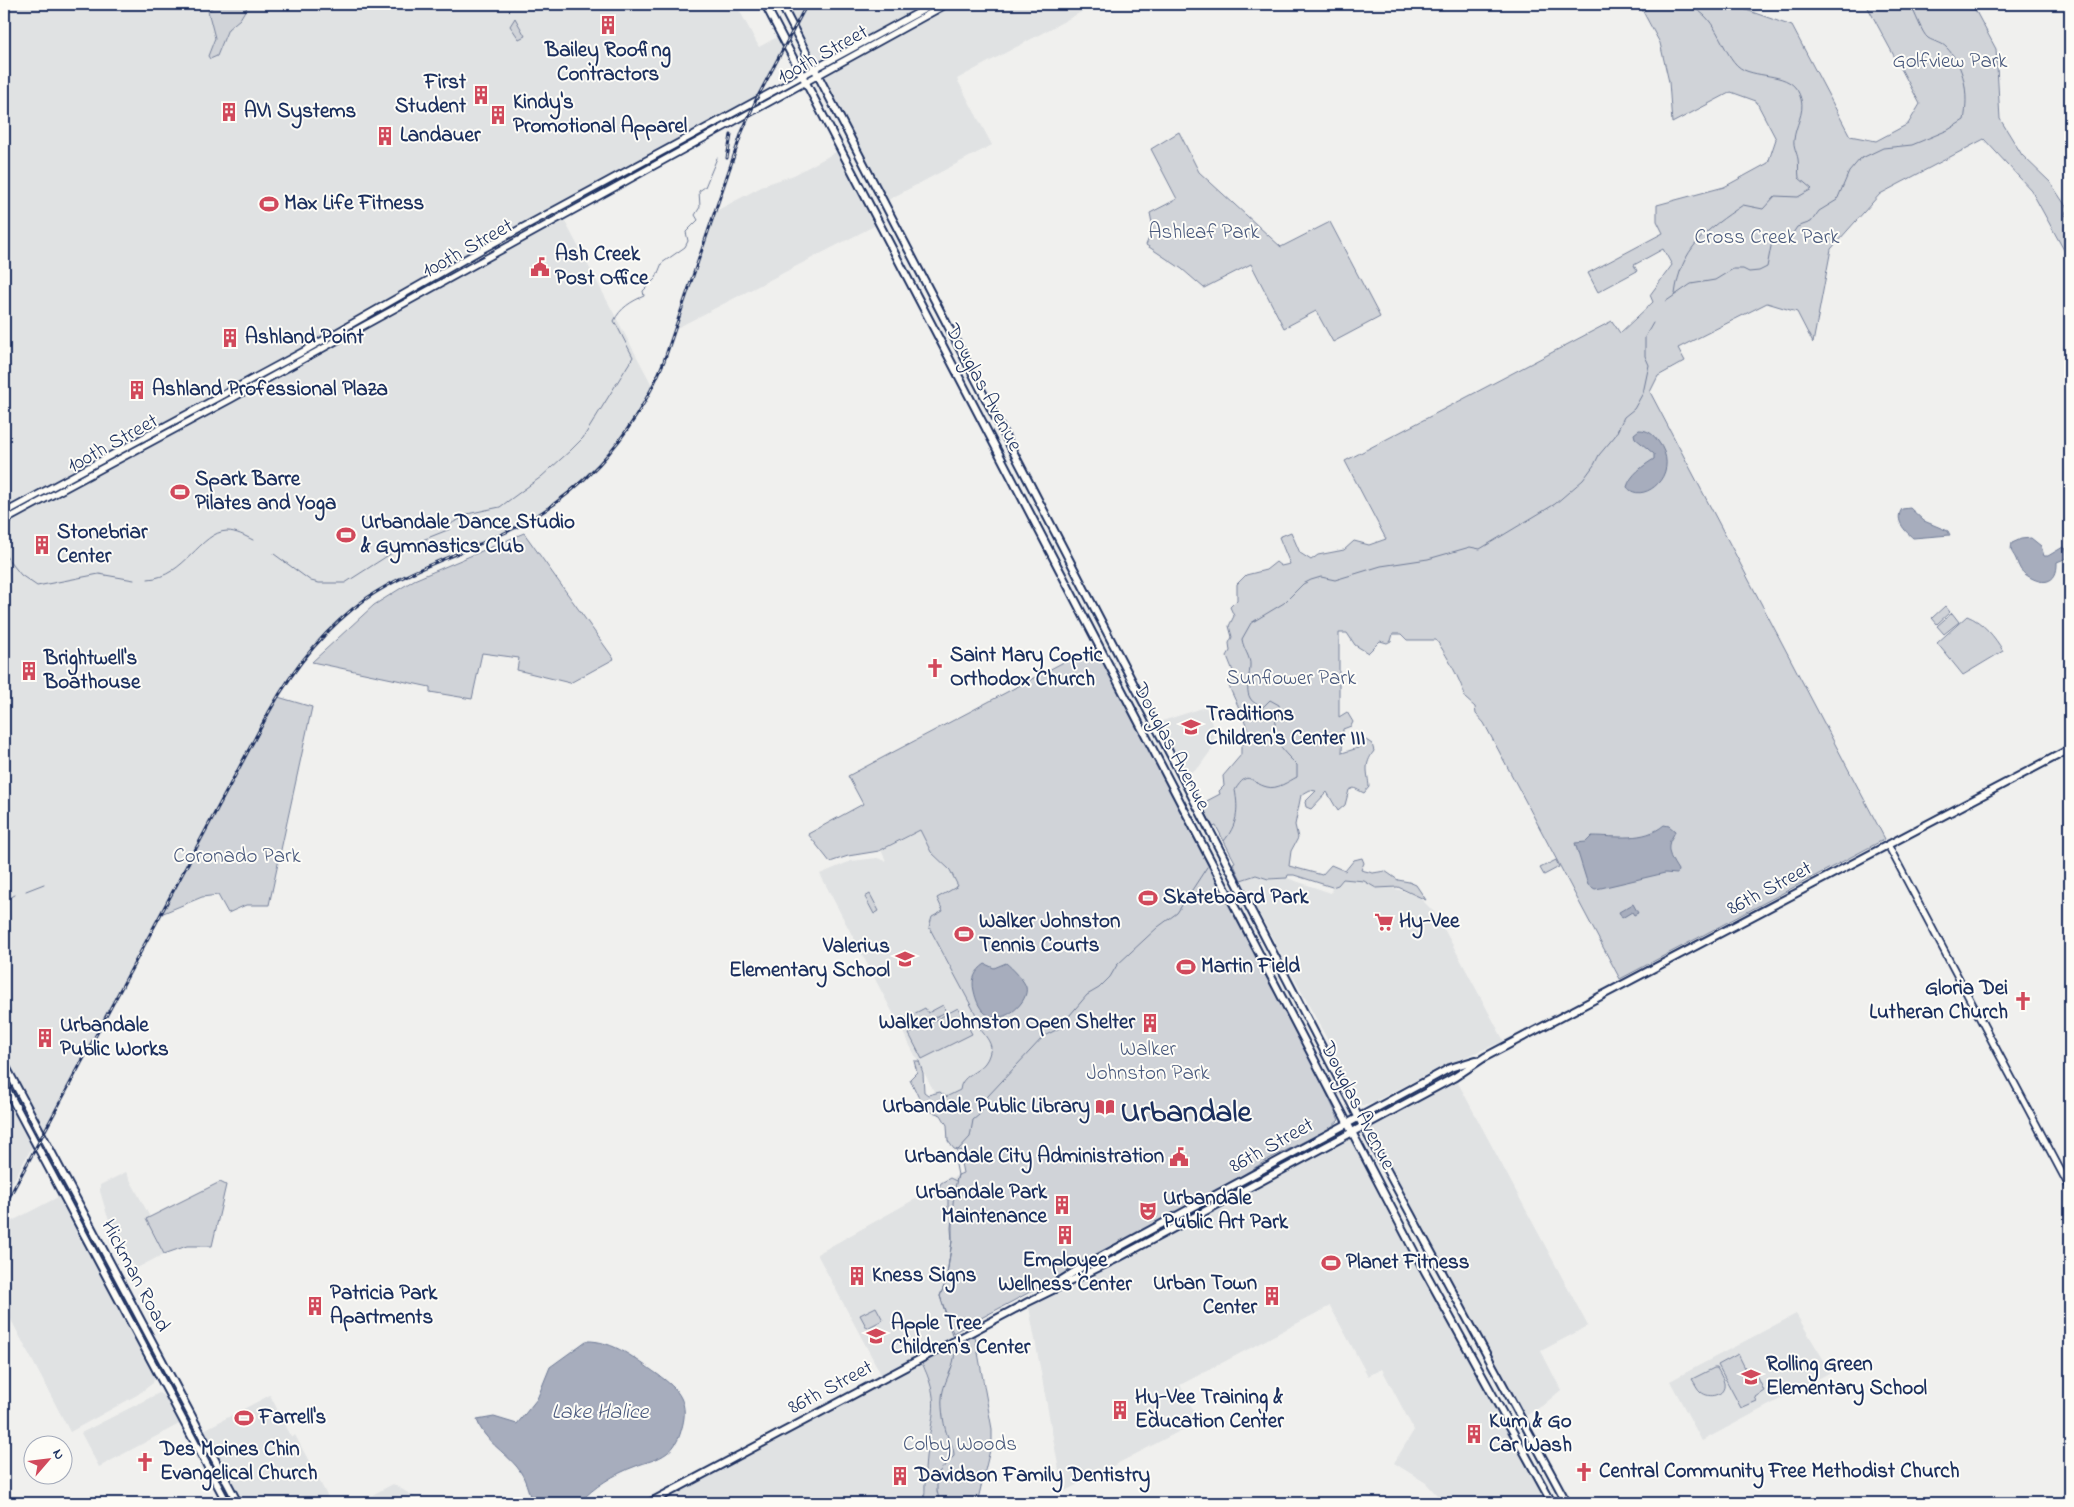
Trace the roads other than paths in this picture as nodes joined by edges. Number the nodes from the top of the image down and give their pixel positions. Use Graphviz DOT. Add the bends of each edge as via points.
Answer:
graph roads {
  1 [pos="764,4"];
  2 [pos="781,4"];
  3 [pos="934,4"];
  4 [pos="947,4"];
  5 [pos="814,68"];
  6 [pos="802,75"];
  7 [pos="818,76"];
  8 [pos="806,83"];
  9 [pos="4,512"];
  10 [pos="4,521"];
  11 [pos="2070,749"];
  12 [pos="1888,845"];
  13 [pos="1484,1057"];
  14 [pos="4,1063"];
  15 [pos="4,1084"];
  16 [pos="1358,1117"];
  17 [pos="1347,1122"];
  18 [pos="1363,1126"];
  19 [pos="1352,1132"];
  20 [pos="2070,1188"];
  21 [pos="1416,1255"];
  22 [pos="1445,1278"];
  23 [pos="1028,1302"];
  24 [pos="227,1503"];
  25 [pos="238,1503"];
  26 [pos="649,1503"];
  27 [pos="1552,1503"];
  28 [pos="1568,1503"];
  1 -- 6 [label="main road, Douglas Avenue"];
  2 -- 5 [label="main road, Douglas Avenue"];
  3 -- 5 [label="main road, 100th Street"];
  4 -- 7 [label="main road, 100th Street"];
  5 -- 6 [label="main road, 100th Street"];
  5 -- 7 [label="main road, Douglas Avenue"];
  6 -- 8 [label="main road, Douglas Avenue"];
  6 -- 9 [label="main road, 100th Street"];
  7 -- 8 [label="main road, 100th Street"];
  7 -- 16 [label="main road, Douglas Avenue"];
  8 -- 10 [label="main road, 100th Street"];
  8 -- 17 [label="main road, Douglas Avenue"];
  11 -- 12 [label="main road, 86th Street"];
  12 -- 13 [label="main road, 86th Street"];
  12 -- 20 [label="main road"];
  13 -- 16 [label="main road, 86th Street" via="1450,1068"];
  13 -- 18 [label="main road, 86th Street" via="1455,1077"];
  14 -- 25 [label="main road, Hickman Road"];
  15 -- 24 [label="main road, Hickman Road"];
  16 -- 17 [label="main road, 86th Street"];
  16 -- 18 [label="main road, Douglas Avenue"];
  17 -- 19 [label="main road, Douglas Avenue"];
  17 -- 23 [label="main road, 86th Street" via="1082,1267"];
  18 -- 19 [label="main road, 86th Street"];
  18 -- 22 [label="main road, Douglas Avenue"];
  19 -- 21 [label="main road, Douglas Avenue"];
  19 -- 23 [label="main road, 86th Street"];
  21 -- 22 [label="main road" via="1429,1253"];
  21 -- 27 [label="main road, Douglas Avenue"];
  22 -- 28 [label="main road, Douglas Avenue"];
  23 -- 26 [label="main road, 86th Street"];
}
